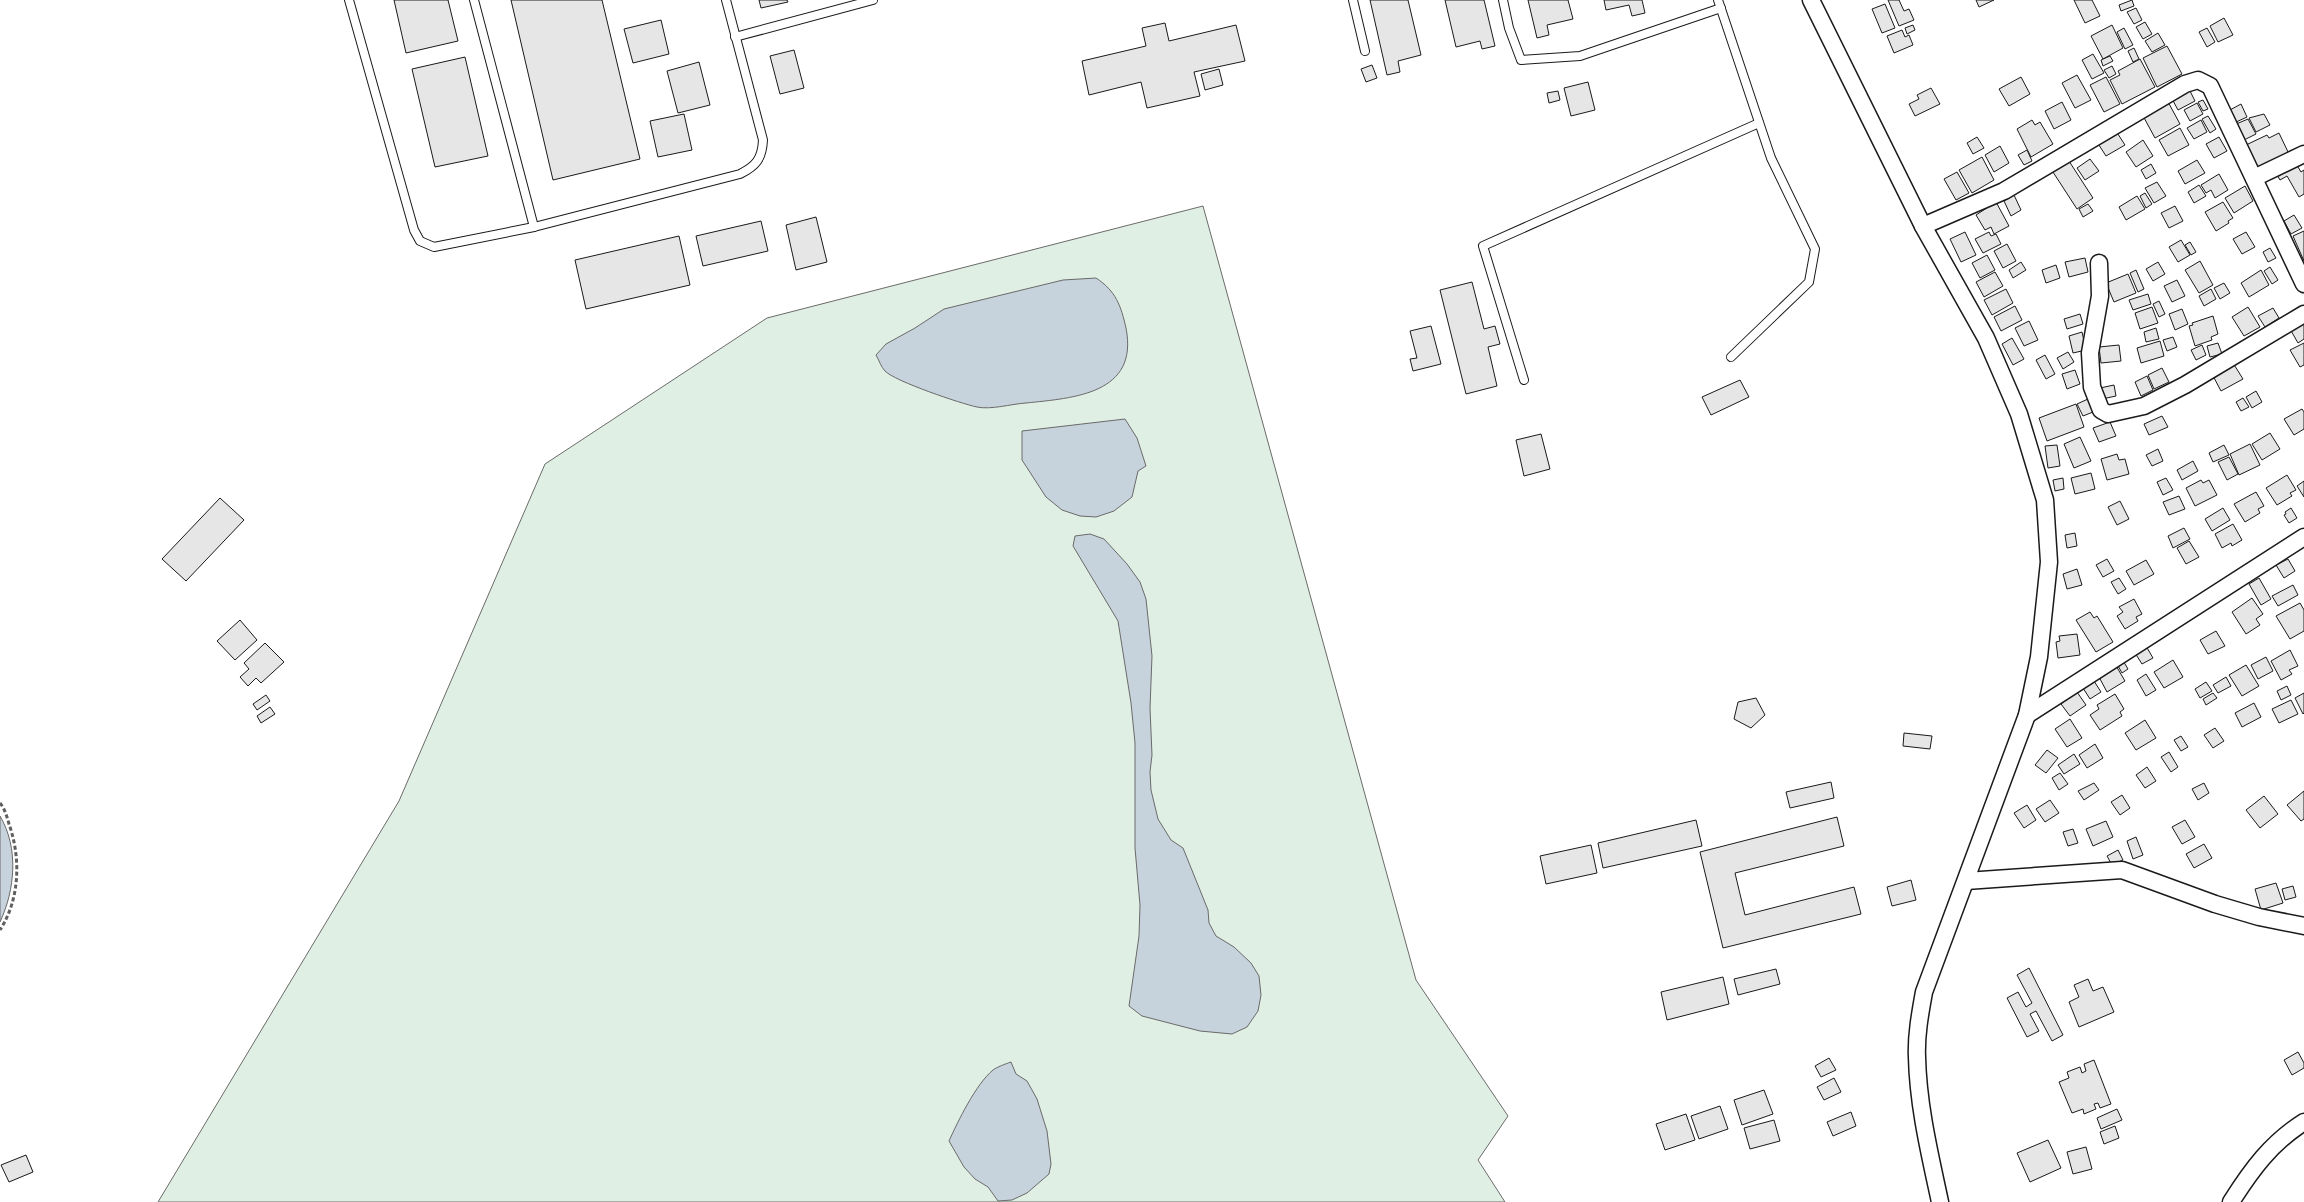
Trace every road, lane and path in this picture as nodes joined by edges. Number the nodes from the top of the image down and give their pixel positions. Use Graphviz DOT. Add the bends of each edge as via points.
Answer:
graph roads {
  1 [pos="349,0"];
  2 [pos="474,0"];
  3 [pos="726,0"];
  4 [pos="873,0"];
  5 [pos="1353,0"];
  6 [pos="1503,0"];
  7 [pos="1811,0"];
  8 [pos="1719,4"];
  9 [pos="735,36"];
  10 [pos="1364,51"];
  11 [pos="1759,123"];
  12 [pos="2304,154"];
  13 [pos="2254,178"];
  14 [pos="1923,226"];
  15 [pos="534,227"];
  16 [pos="2099,262"];
  17 [pos="2304,284"];
  18 [pos="2304,314"];
  19 [pos="1731,358"];
  20 [pos="1524,380"];
  21 [pos="2304,537"];
  22 [pos="2027,714"];
  23 [pos="0,803"];
  24 [pos="2,808"];
  25 [pos="1966,881"];
  26 [pos="2304,926"];
  27 [pos="0,930"];
  28 [pos="2304,1122"];
  29 [pos="1940,1202"];
  30 [pos="2231,1202"];
  1 -- 15 [label="lane" via="414,230 420,241 434,247"];
  2 -- 15 [label="lane"];
  3 -- 9 [label="lane"];
  4 -- 9 [label="lane"];
  5 -- 10 [label="lane"];
  6 -- 8 [label="lane" via="1521,60 1580,56"];
  7 -- 14 [label="street"];
  8 -- 11 [label="lane"];
  9 -- 15 [label="lane" via="763,140 759,162 740,174"];
  11 -- 19 [label="lane" via="1771,158 1815,249 1808,282"];
  11 -- 20 [label="lane" via="1483,246"];
  12 -- 13 [label="street"];
  13 -- 14 [label="street" via="2210,86 2198,80 2185,84 2004,190"];
  13 -- 17 [label="street"];
  14 -- 22 [label="street" via="1986,338 2019,414 2045,500 2049,562 2039,657"];
  16 -- 18 [label="street" via="2100,296 2090,353 2092,387 2100,410 2108,414 2144,406"];
  21 -- 22 [label="street"];
  22 -- 25 [label="street"];
  23 -- 24 [label="path"];
  24 -- 27 [label="path" via="16,844 17,882 7,919"];
  25 -- 26 [label="street" via="2122,870 2224,907"];
  25 -- 29 [label="street" via="1924,992 1918,1024 1916,1058 1926,1135"];
  28 -- 30 [label="street" via="2283,1136 2253,1168"];
}
